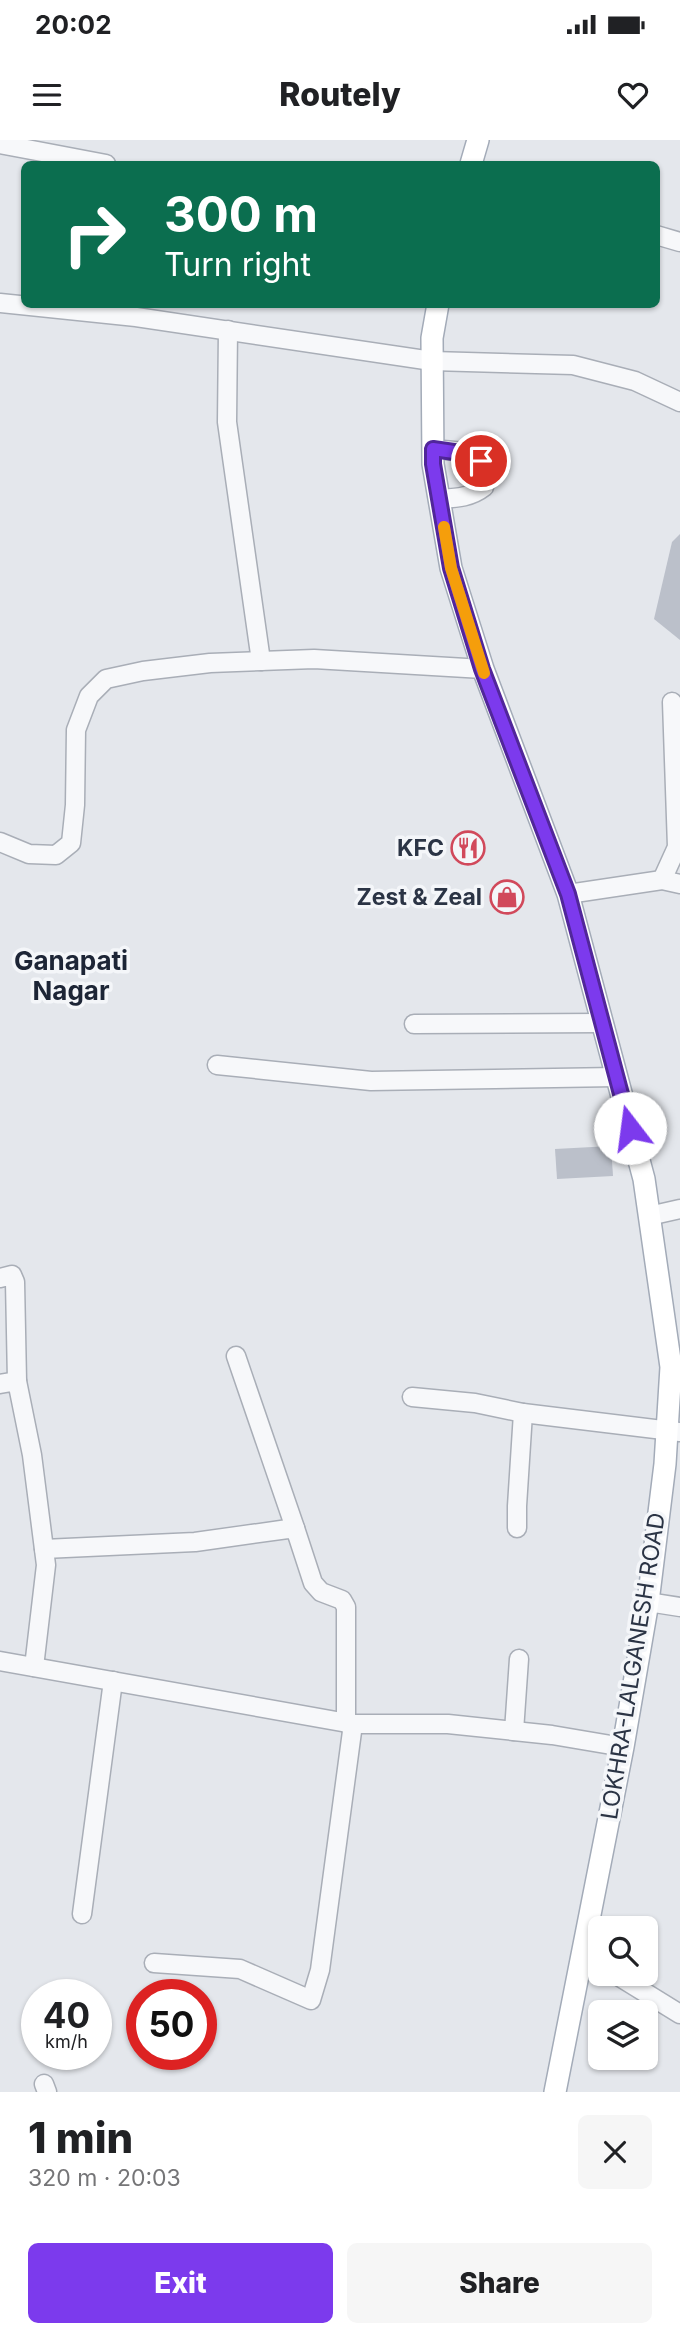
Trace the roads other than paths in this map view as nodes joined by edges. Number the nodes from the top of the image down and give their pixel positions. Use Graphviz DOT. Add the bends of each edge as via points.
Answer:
graph roads {
  1 [pos="478,140"];
  2 [pos="0,144"];
  3 [pos="90,161"];
  4 [pos="472,161"];
  5 [pos="660,236"];
  6 [pos="680,242"];
  7 [pos="0,303"];
  8 [pos="21,305"];
  9 [pos="49,308"];
  10 [pos="437,308"];
  11 [pos="228,330"];
  12 [pos="432,360"];
  13 [pos="680,402"];
  14 [pos="433,449"];
  15 [pos="439,499"];
  16 [pos="261,661"];
  17 [pos="482,669"];
  18 [pos="672,702"];
  19 [pos="0,842"];
  20 [pos="671,882"];
  21 [pos="568,894"];
  22 [pos="602,1023"];
  23 [pos="414,1024"];
  24 [pos="218,1065"];
  25 [pos="616,1077"];
  26 [pos="680,1209"];
  27 [pos="649,1216"];
  28 [pos="0,1278"];
  29 [pos="236,1356"];
  30 [pos="676,1367"];
  31 [pos="8,1382"];
  32 [pos="412,1397"];
  33 [pos="523,1413"];
  34 [pos="674,1431"];
  35 [pos="295,1528"];
  36 [pos="517,1528"];
  37 [pos="44,1549"];
  38 [pos="648,1602"];
  39 [pos="680,1607"];
  40 [pos="519,1658"];
  41 [pos="0,1661"];
  42 [pos="34,1667"];
  43 [pos="113,1681"];
  44 [pos="350,1723"];
  45 [pos="514,1731"];
  46 [pos="623,1747"];
  47 [pos="82,1913"];
  48 [pos="598,1916"];
  49 [pos="154,1963"];
  50 [pos="588,1971"];
  51 [pos="634,1986"];
  52 [pos="680,2014"];
  53 [pos="555,2092"];
  1 -- 4 [label="main road"];
  2 -- 3 [label="street"];
  5 -- 6 [label="street"];
  7 -- 8 [label="street"];
  9 -- 11 [label="street"];
  10 -- 12 [label="main road, LOKHRA-LALGANESH ROAD"];
  11 -- 12 [label="street"];
  11 -- 16 [label="street" via="227,422"];
  12 -- 13 [label="street" via="573,365 635,381"];
  12 -- 14 [label="main road, LOKHRA-LALGANESH ROAD"];
  14 -- 15 [label="main road, LOKHRA-LALGANESH ROAD"];
  14 -- 15 [label="street" via="475,455 486,475 484,488 477,493"];
  15 -- 17 [label="main road, LOKHRA-LALGANESH ROAD" via="451,568"];
  16 -- 17 [label="street" via="314,659"];
  16 -- 19 [label="street" via="170,667 106,679 89,696 76,730 71,843 56,855 29,854"];
  17 -- 21 [label="main road, LOKHRA-LALGANESH ROAD"];
  18 -- 20 [label="street" via="677,846"];
  20 -- 21 [label="street"];
  21 -- 22 [label="main road, LOKHRA-LALGANESH ROAD"];
  22 -- 23 [label="street"];
  22 -- 25 [label="main road, LOKHRA-LALGANESH ROAD"];
  24 -- 25 [label="street" via="371,1081"];
  25 -- 27 [label="main road, LOKHRA-LALGANESH ROAD" via="644,1179"];
  26 -- 27 [label="street"];
  27 -- 30 [label="main road, LOKHRA-LALGANESH ROAD"];
  28 -- 31 [label="street" via="12,1275 15,1282"];
  29 -- 35 [label="street"];
  30 -- 34 [label="main road, LOKHRA-LALGANESH ROAD"];
  31 -- 37 [label="street" via="32,1455"];
  32 -- 33 [label="street"];
  33 -- 34 [label="street"];
  33 -- 36 [label="street"];
  34 -- 38 [label="main road, LOKHRA-LALGANESH ROAD"];
  35 -- 37 [label="street" via="195,1542"];
  35 -- 44 [label="street" via="313,1583 345,1605"];
  37 -- 42 [label="street"];
  38 -- 39 [label="street"];
  38 -- 46 [label="main road, LOKHRA-LALGANESH ROAD"];
  40 -- 45 [label="street"];
  41 -- 42 [label="street"];
  42 -- 43 [label="street"];
  43 -- 44 [label="street"];
  43 -- 47 [label="street"];
  44 -- 45 [label="street" via="448,1724"];
  44 -- 49 [label="street" via="320,1970 311,2000 240,1969"];
  45 -- 46 [label="street"];
  46 -- 48 [label="main road, LOKHRA-LALGANESH ROAD"];
  50 -- 53 [label="main road, LOKHRA-LALGANESH ROAD"];
  51 -- 52 [label="street"];
}
